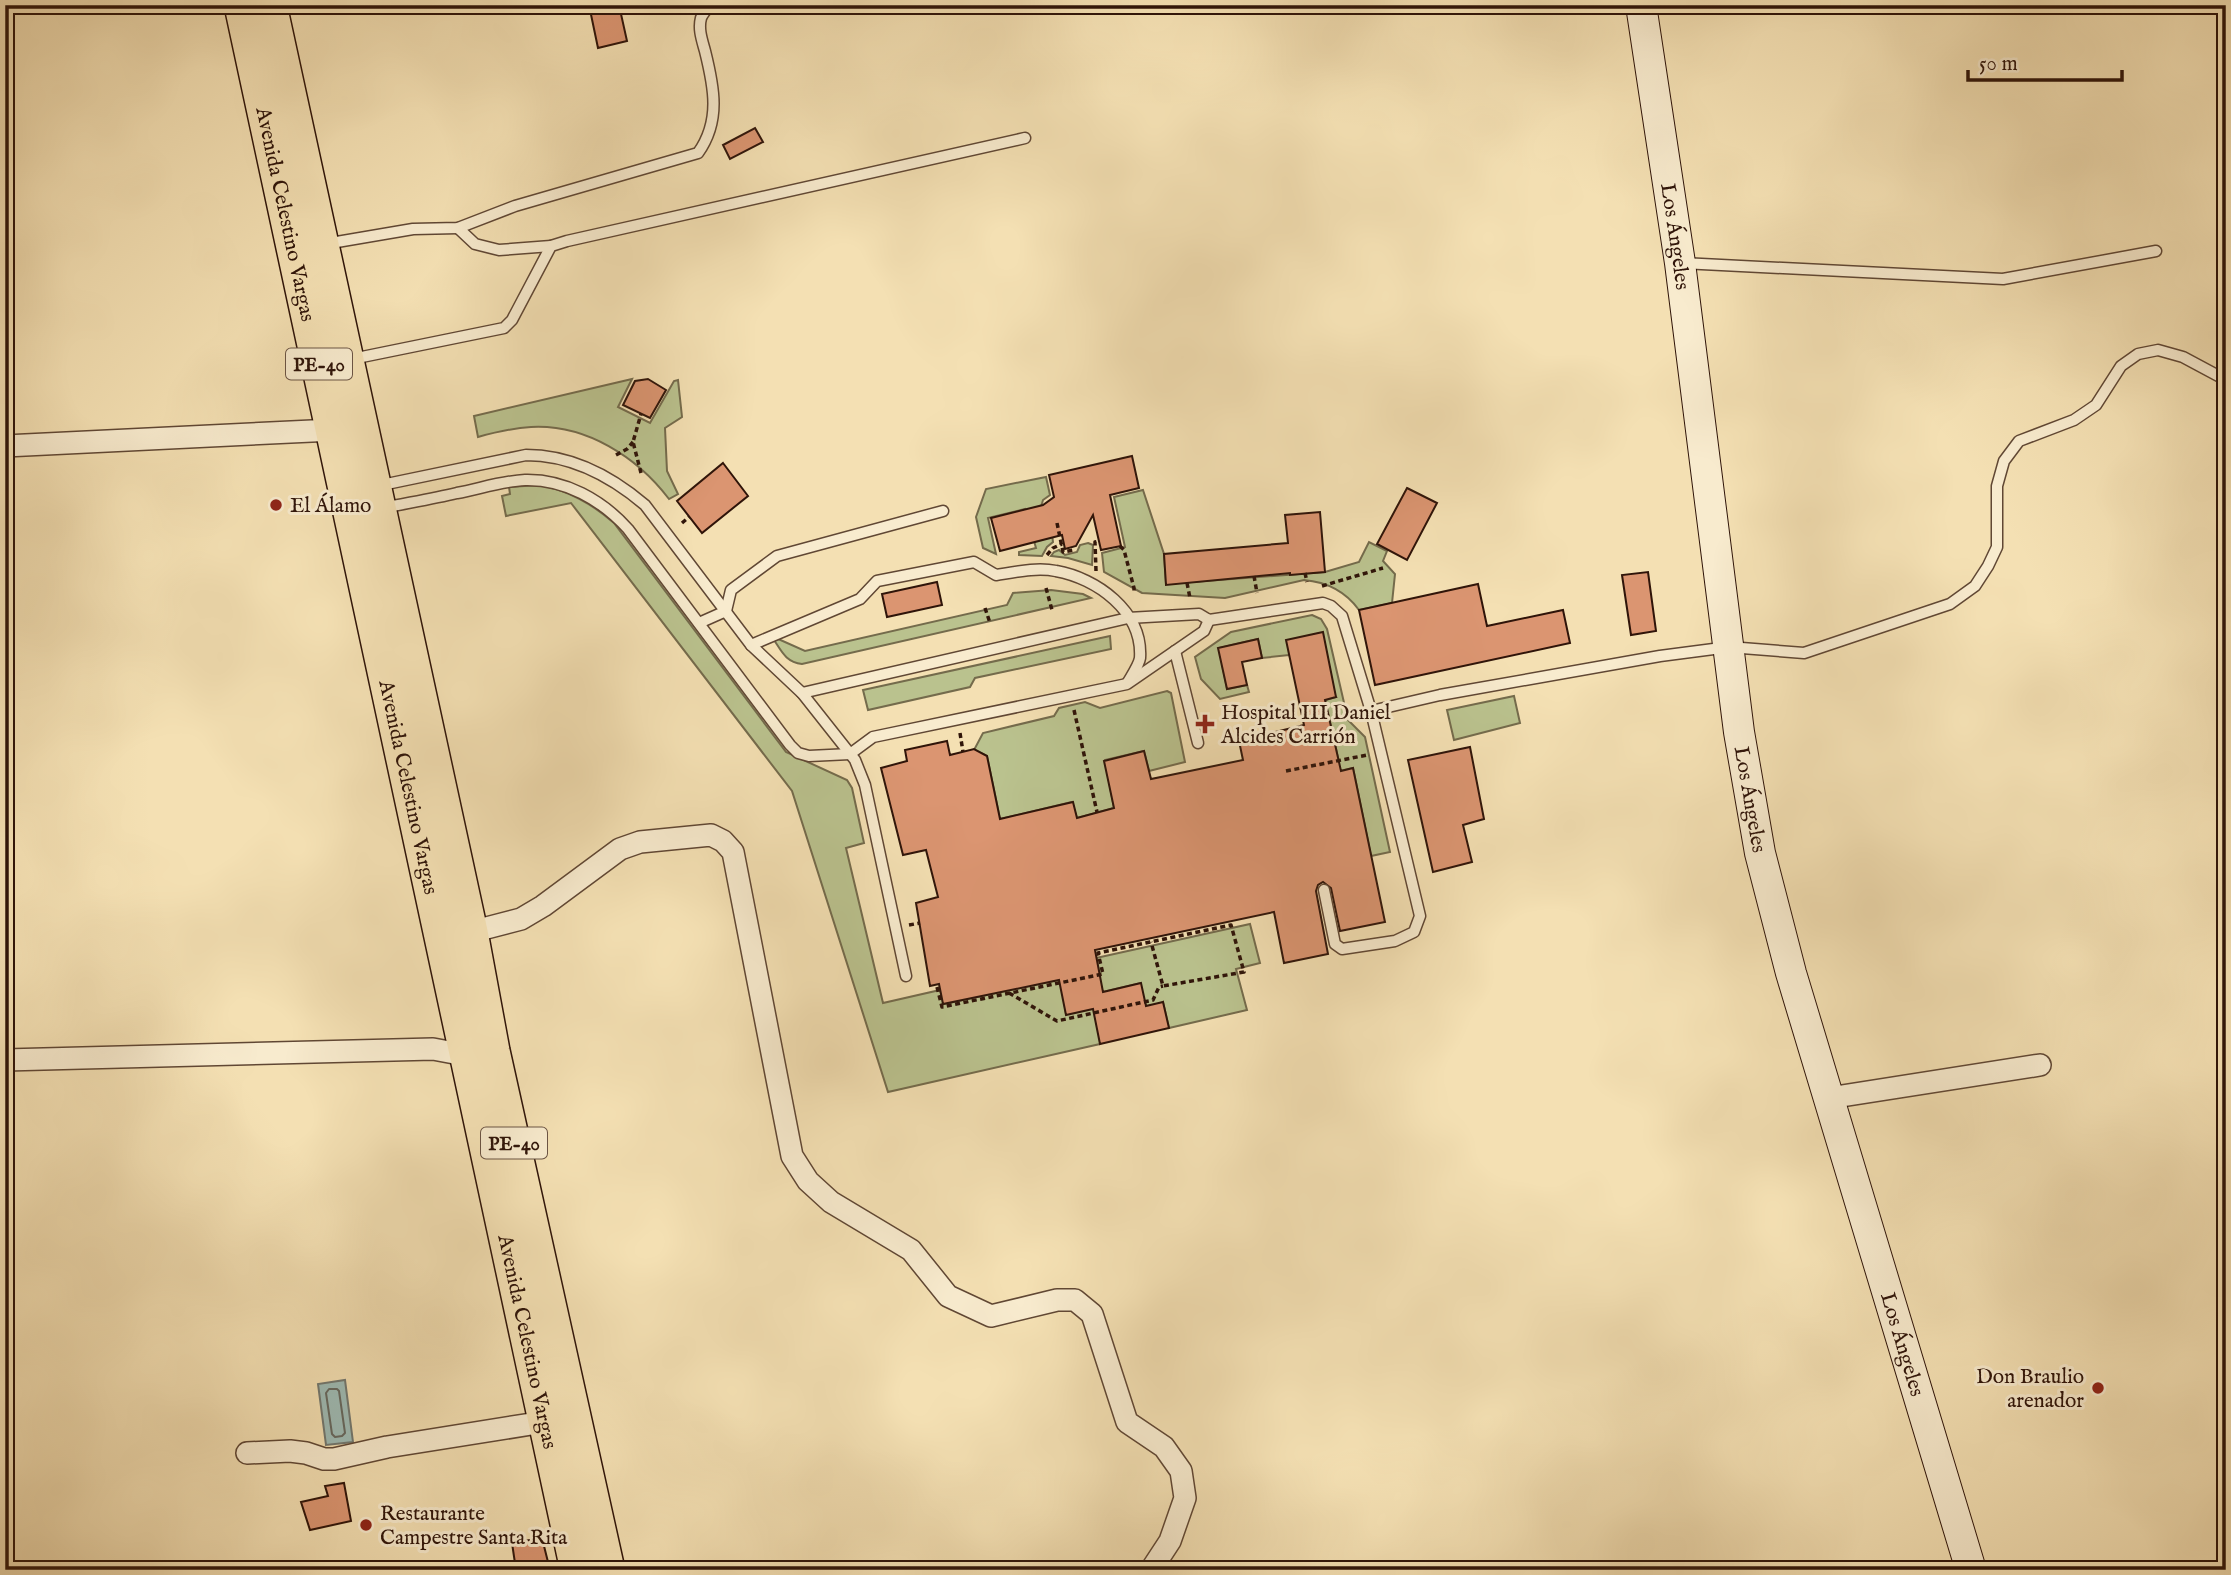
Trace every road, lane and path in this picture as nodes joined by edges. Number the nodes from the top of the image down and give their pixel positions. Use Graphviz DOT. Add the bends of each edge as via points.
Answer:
graph roads {
  1 [pos="241,5"];
  2 [pos="270,5"];
  3 [pos="711,5"];
  4 [pos="1641,5"];
  5 [pos="1025,138"];
  6 [pos="458,228"];
  7 [pos="551,246"];
  8 [pos="308,249"];
  9 [pos="2156,251"];
  10 [pos="1680,263"];
  11 [pos="346,361"];
  12 [pos="2226,380"];
  13 [pos="641,414"];
  14 [pos="333,430"];
  15 [pos="633,442"];
  16 [pos="5,446"];
  17 [pos="615,455"];
  18 [pos="641,473"];
  19 [pos="362,504"];
  20 [pos="943,511"];
  21 [pos="689,517"];
  22 [pos="682,523"];
  23 [pos="1057,523"];
  24 [pos="1099,541"];
  25 [pos="1062,544"];
  26 [pos="1119,546"];
  27 [pos="1074,550"];
  28 [pos="1046,558"];
  29 [pos="1383,568"];
  30 [pos="1096,571"];
  31 [pos="1305,573"];
  32 [pos="1254,576"];
  33 [pos="1307,582"];
  34 [pos="1187,583"];
  35 [pos="1322,586"];
  36 [pos="1046,588"];
  37 [pos="1134,593"];
  38 [pos="1257,593"];
  39 [pos="1190,598"];
  40 [pos="985,608"];
  41 [pos="1052,610"];
  42 [pos="726,611"];
  43 [pos="1128,618"];
  44 [pos="1209,620"];
  45 [pos="699,623"];
  46 [pos="990,623"];
  47 [pos="751,645"];
  48 [pos="1729,647"];
  49 [pos="1175,651"];
  50 [pos="1127,684"];
  51 [pos="802,693"];
  52 [pos="1072,701"];
  53 [pos="1371,711"];
  54 [pos="410,719"];
  55 [pos="958,726"];
  56 [pos="1198,743"];
  57 [pos="963,752"];
  58 [pos="850,754"];
  59 [pos="1372,754"];
  60 [pos="1286,771"];
  61 [pos="1097,812"];
  62 [pos="1324,890"];
  63 [pos="471,932"];
  64 [pos="1151,942"];
  65 [pos="905,976"];
  66 [pos="1163,986"];
  67 [pos="937,987"];
  68 [pos="1009,993"];
  69 [pos="479,1053"];
  70 [pos="5,1060"];
  71 [pos="2040,1065"];
  72 [pos="1829,1098"];
  73 [pos="552,1386"];
  74 [pos="544,1422"];
  75 [pos="247,1452"];
  76 [pos="577,1570"];
  77 [pos="608,1570"];
  78 [pos="1151,1570"];
  79 [pos="1970,1570"];
  1 -- 8 [label="highway, Avenida Celestino Vargas / PE-40"];
  2 -- 8 [label="highway, Avenida Celestino Vargas / PE-40"];
  3 -- 6 [label="lane" via="702,15 700,28 714,113 710,137 698,153 515,206"];
  4 -- 10 [label="main road, Los Ángeles"];
  5 -- 7 [label="lane"];
  6 -- 7 [label="lane" via="475,244 499,250"];
  6 -- 8 [label="lane" via="413,229"];
  7 -- 11 [label="lane" via="504,328"];
  8 -- 11 [label="highway, Avenida Celestino Vargas / PE-40"];
  8 -- 14 [label="highway, Avenida Celestino Vargas / PE-40"];
  9 -- 10 [label="lane" via="2003,279"];
  10 -- 48 [label="main road, Los Ángeles"];
  11 -- 19 [label="highway, Avenida Celestino Vargas / PE-40"];
  12 -- 48 [label="lane" via="2183,357 2158,350 2138,354 2121,366 2096,405 2074,420 2019,441 2004,461 1997,486 1997,547 1975,586 1950,604 1804,653"];
  13 -- 15 [label="path"];
  14 -- 16 [label="street"];
  14 -- 19 [label="highway, Avenida Celestino Vargas / PE-40"];
  15 -- 17 [label="path"];
  15 -- 18 [label="path"];
  19 -- 42 [label="lane" via="526,455 577,463 626,488 645,505"];
  19 -- 45 [label="lane" via="522,480 556,483 615,514"];
  19 -- 54 [label="highway, Avenida Celestino Vargas / PE-40" via="352,517"];
  20 -- 42 [label="lane" via="777,556 731,590"];
  21 -- 22 [label="path"];
  23 -- 25 [label="path"];
  24 -- 30 [label="path"];
  25 -- 27 [label="path" via="1063,552"];
  25 -- 28 [label="path"];
  26 -- 37 [label="path" via="1124,550"];
  29 -- 35 [label="path"];
  31 -- 33 [label="path"];
  32 -- 38 [label="path"];
  34 -- 39 [label="path"];
  36 -- 41 [label="path"];
  40 -- 46 [label="path"];
  42 -- 45 [label="lane"];
  42 -- 47 [label="lane"];
  43 -- 44 [label="lane" via="1199,614"];
  43 -- 47 [label="lane" via="1105,590 1083,578 1054,570 996,575 974,562 877,581 860,599"];
  43 -- 50 [label="lane" via="1137,632 1140,660"];
  43 -- 51 [label="lane"];
  44 -- 49 [label="lane" via="1204,631"];
  44 -- 53 [label="lane" via="1323,603 1331,606 1342,616"];
  45 -- 58 [label="lane" via="798,752 809,756"];
  47 -- 51 [label="lane"];
  48 -- 53 [label="lane" via="1440,695"];
  48 -- 72 [label="main road, Los Ángeles" via="1760,853"];
  49 -- 50 [label="lane"];
  49 -- 56 [label="lane"];
  50 -- 58 [label="lane" via="873,737"];
  51 -- 58 [label="lane"];
  52 -- 61 [label="path"];
  53 -- 62 [label="lane" via="1420,916 1414,932 1395,941 1342,948 1335,944"];
  54 -- 63 [label="highway, Avenida Celestino Vargas / PE-40"];
  54 -- 69 [label="highway, Avenida Celestino Vargas / PE-40"];
  55 -- 57 [label="path"];
  58 -- 65 [label="lane" via="865,785"];
  59 -- 60 [label="path"];
  63 -- 69 [label="highway, Avenida Celestino Vargas / PE-40"];
  63 -- 78 [label="street" via="521,919 620,849 640,842 711,835 723,841 733,852 792,1156 808,1181 831,1202 911,1250 947,1297 991,1316 1057,1300 1075,1300 1092,1314 1127,1422 1164,1447 1181,1471 1185,1498 1170,1541"];
  64 -- 66 [label="path"];
  64 -- 66 [label="path" via="1231,925 1244,972"];
  64 -- 68 [label="path" via="1098,953 1103,974"];
  66 -- 68 [label="path" via="1153,1000 1057,1021"];
  67 -- 68 [label="path" via="942,1007"];
  69 -- 70 [label="street" via="433,1049"];
  69 -- 73 [label="highway, Avenida Celestino Vargas / PE-40"];
  71 -- 72 [label="street"];
  72 -- 79 [label="main road, Los Ángeles"];
  73 -- 74 [label="highway, Avenida Celestino Vargas / PE-40"];
  73 -- 77 [label="highway, Avenida Celestino Vargas / PE-40"];
  74 -- 75 [label="street" via="334,1459 290,1451"];
  74 -- 76 [label="highway, Avenida Celestino Vargas / PE-40"];
}
